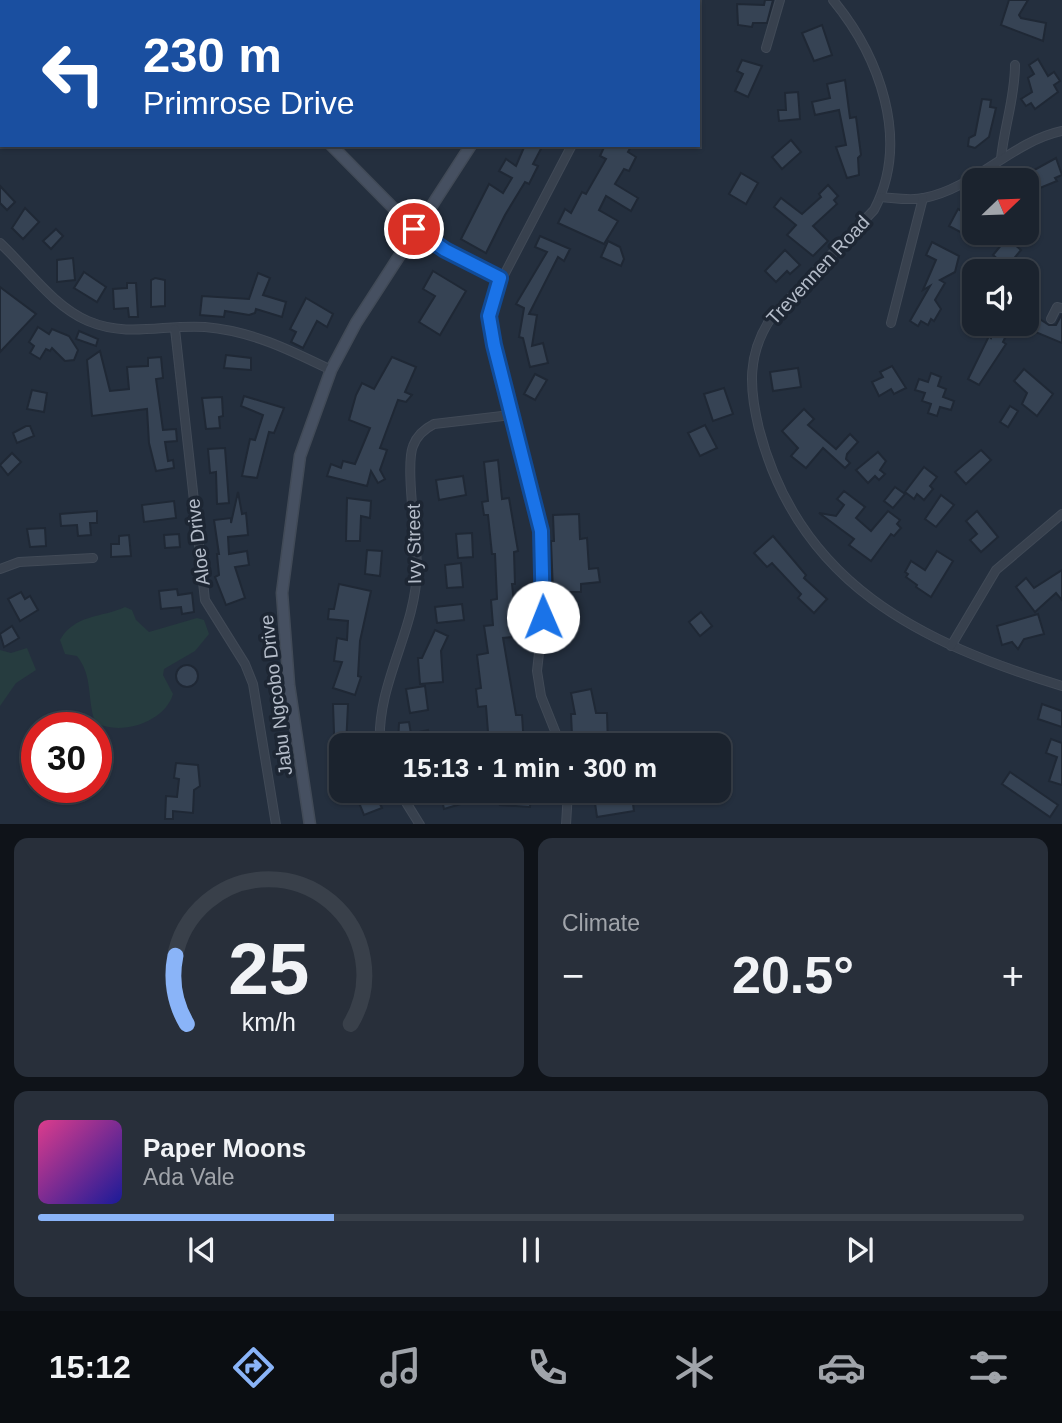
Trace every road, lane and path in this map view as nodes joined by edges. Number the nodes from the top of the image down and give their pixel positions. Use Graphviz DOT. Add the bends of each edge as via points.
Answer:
graph roads {
  1 [pos="780,0"];
  2 [pos="833,0"];
  3 [pos="766,48"];
  4 [pos="1015,65"];
  5 [pos="1062,131"];
  6 [pos="333,147"];
  7 [pos="470,147"];
  8 [pos="571,147"];
  9 [pos="1001,159"];
  10 [pos="881,197"];
  11 [pos="923,198"];
  12 [pos="414,229"];
  13 [pos="0,243"];
  14 [pos="500,278"];
  15 [pos="1062,308"];
  16 [pos="1051,318"];
  17 [pos="891,323"];
  18 [pos="175,329"];
  19 [pos="331,370"];
  20 [pos="511,415"];
  21 [pos="1062,514"];
  22 [pos="93,558"];
  23 [pos="0,569"];
  24 [pos="951,646"];
  25 [pos="1062,686"];
  26 [pos="381,733"];
  27 [pos="556,733"];
  28 [pos="407,803"];
  29 [pos="567,803"];
  30 [pos="276,824"];
  31 [pos="310,824"];
  32 [pos="420,824"];
  33 [pos="566,824"];
  1 -- 3 [label="street"];
  2 -- 10 [label="street, Trevennen Road" via="872,58 882,90 890,142"];
  4 -- 9 [label="street"];
  5 -- 9 [label="street" via="1024,144"];
  6 -- 12 [label="main road"];
  7 -- 12 [label="main road, Jabu Ngcobo Drive"];
  8 -- 14 [label="street"];
  9 -- 11 [label="street" via="946,192"];
  10 -- 11 [label="street"];
  10 -- 24 [label="street, Trevennen Road" via="760,335 751,365 754,405 763,445 781,486 841,576 877,604"];
  11 -- 17 [label="street"];
  12 -- 14 [label="street"];
  12 -- 19 [label="main road, Jabu Ngcobo Drive"];
  13 -- 18 [label="street" via="57,301 86,321 137,332"];
  14 -- 20 [label="street" via="489,316"];
  15 -- 16 [label="street" via="1057,307"];
  18 -- 19 [label="street" via="238,331"];
  18 -- 30 [label="street, Aloe Drive" via="205,600 253,684"];
  19 -- 31 [label="main road, Jabu Ngcobo Drive" via="300,456 282,593 289,685"];
  20 -- 26 [label="street, Ivy Street" via="434,424 423,429 413,446 417,577 411,612 382,698"];
  20 -- 27 [label="street" via="541,531 543,617 538,684"];
  21 -- 24 [label="street" via="996,570"];
  22 -- 23 [label="street" via="19,562"];
  24 -- 25 [label="street, Trevennen Road" via="987,663"];
  28 -- 32 [label="street"];
  29 -- 33 [label="street"];
}
